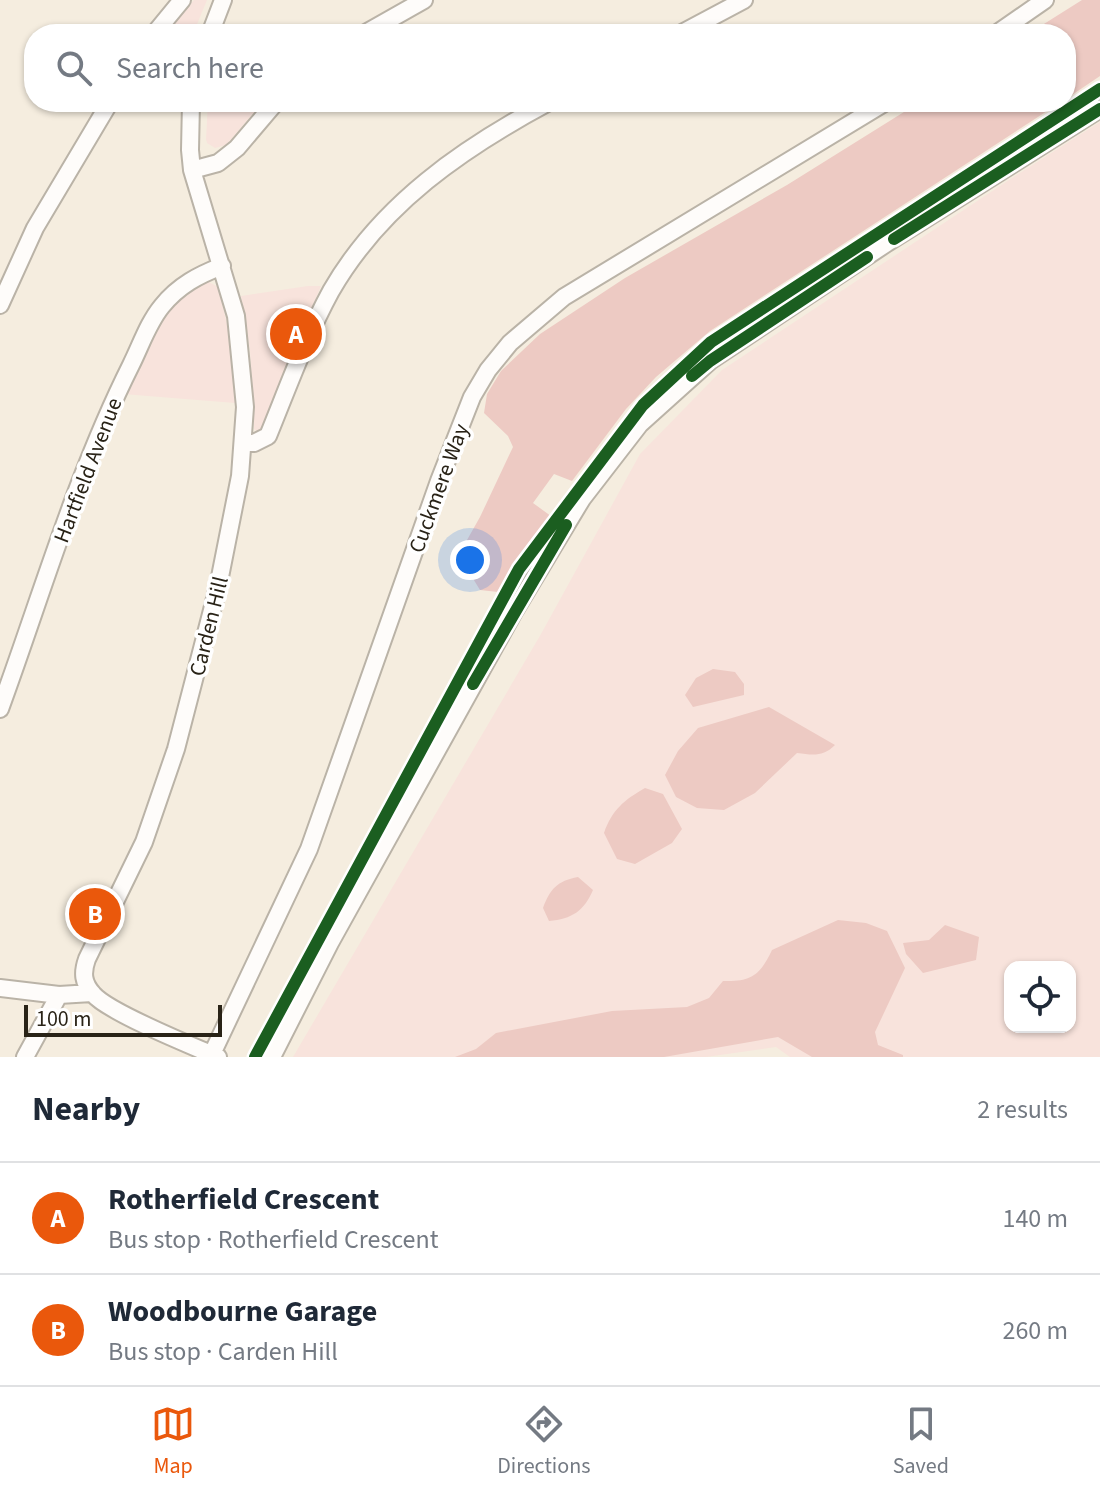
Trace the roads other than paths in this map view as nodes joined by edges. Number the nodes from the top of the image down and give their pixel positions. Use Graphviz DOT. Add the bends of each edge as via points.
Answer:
graph roads {
  1 [pos="182,0"];
  2 [pos="223,0"];
  3 [pos="424,0"];
  4 [pos="744,0"];
  5 [pos="1045,0"];
  6 [pos="162,24"];
  7 [pos="214,24"];
  8 [pos="382,24"];
  9 [pos="699,24"];
  10 [pos="1010,24"];
  11 [pos="1100,109"];
  12 [pos="104,112"];
  13 [pos="191,112"];
  14 [pos="268,112"];
  15 [pos="532,112"];
  16 [pos="869,112"];
  17 [pos="192,170"];
  18 [pos="222,266"];
  19 [pos="0,305"];
  20 [pos="244,443"];
  21 [pos="0,709"];
  22 [pos="0,988"];
  23 [pos="92,993"];
  24 [pos="59,995"];
  25 [pos="215,1056"];
  26 [pos="25,1057"];
  27 [pos="272,1057"];
  1 -- 6 [label="street"];
  2 -- 7 [label="street"];
  3 -- 8 [label="street"];
  4 -- 9 [label="street"];
  5 -- 10 [label="street"];
  11 -- 27 [label="street" via="710,361 640,424 582,499 515,610"];
  12 -- 19 [label="street" via="35,228"];
  13 -- 17 [label="street, Carden Hill"];
  14 -- 17 [label="street" via="218,163"];
  15 -- 20 [label="street" via="451,161 393,210 333,288 268,436"];
  16 -- 25 [label="street, Cuckmere Way" via="564,297 510,343 488,370 439,481 309,849"];
  17 -- 18 [label="street, Carden Hill"];
  18 -- 20 [label="street, Carden Hill" via="240,346"];
  18 -- 21 [label="street, Hartfield Avenue" via="189,280 162,306 114,396"];
  20 -- 23 [label="street, Carden Hill" via="218,587 185,717 144,842 85,965 84,978"];
  22 -- 24 [label="street"];
  23 -- 24 [label="street"];
  23 -- 25 [label="street"];
  24 -- 26 [label="street"];
}
